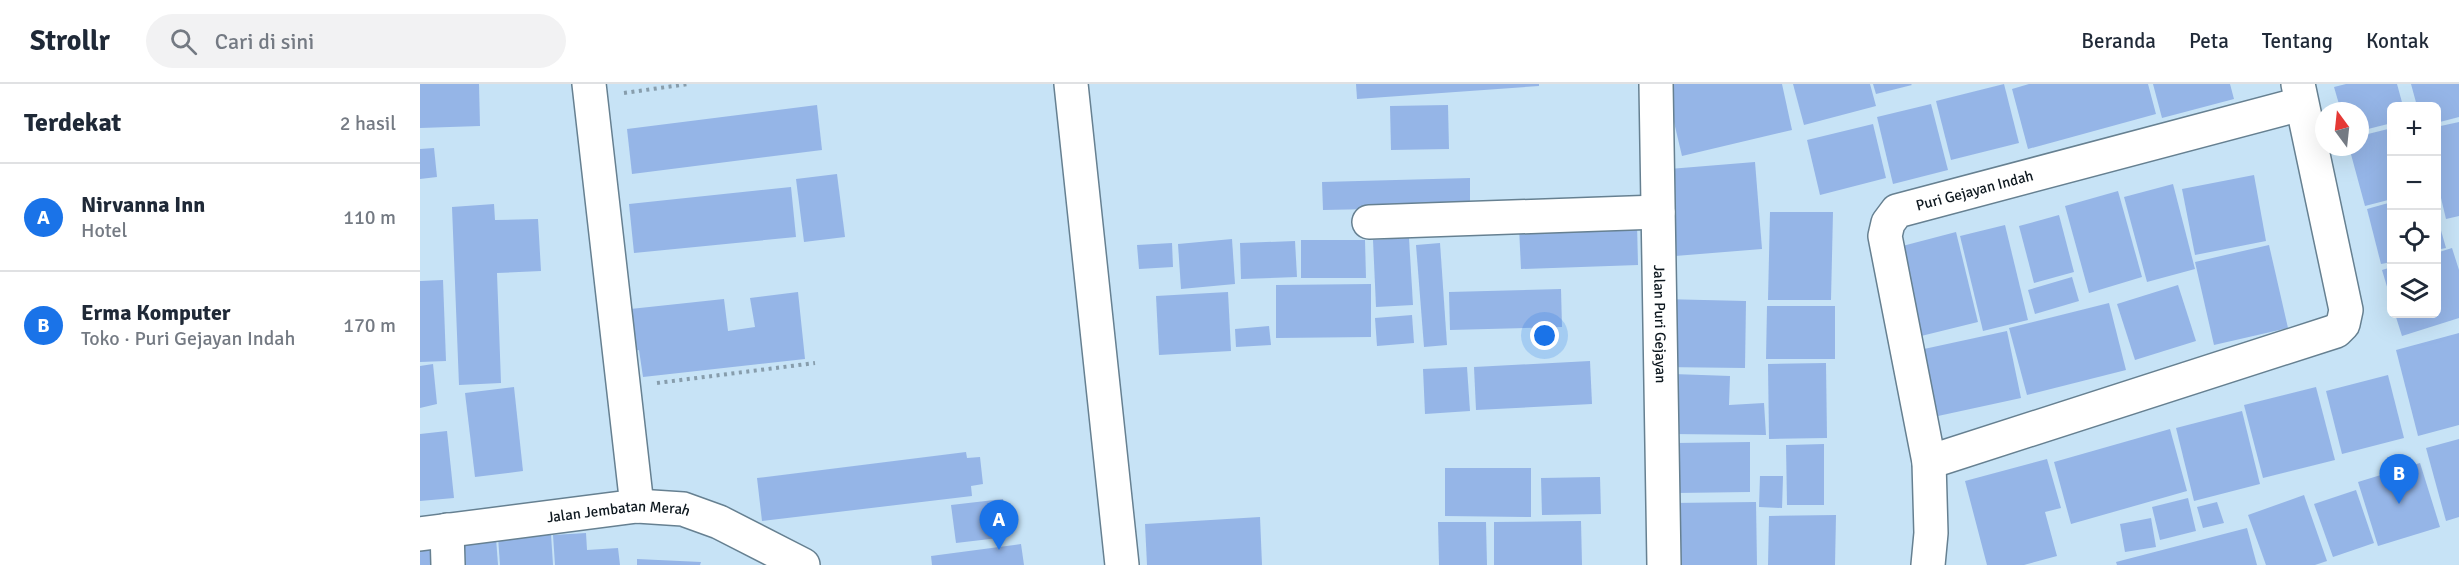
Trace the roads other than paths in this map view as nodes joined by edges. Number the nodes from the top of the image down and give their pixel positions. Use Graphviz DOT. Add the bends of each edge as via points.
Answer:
graph roads {
  1 [pos="1071,84"];
  2 [pos="1656,84"];
  3 [pos="590,91"];
  4 [pos="2300,94"];
  5 [pos="1658,212"];
  6 [pos="1368,222"];
  7 [pos="1929,462"];
  8 [pos="637,506"];
  9 [pos="433,532"];
  10 [pos="1930,549"];
  11 [pos="448,565"];
  12 [pos="803,565"];
  13 [pos="1122,565"];
  14 [pos="1664,565"];
  15 [pos="1950,565"];
  1 -- 13 [label="street"];
  2 -- 5 [label="street, Jalan Puri Gejayan"];
  3 -- 8 [label="street"];
  4 -- 7 [label="street, Puri Gejayan Indah" via="2346,310 2343,324 2336,331"];
  4 -- 7 [label="street, Puri Gejayan Indah" via="1897,211 1888,223 1886,236"];
  5 -- 6 [label="street"];
  5 -- 14 [label="street, Jalan Puri Gejayan"];
  7 -- 10 [label="street, Puri Gejayan Indah"];
  8 -- 9 [label="street, Jalan Jembatan Merah"];
  8 -- 12 [label="street, Jalan Jembatan Merah" via="683,509 719,522"];
  9 -- 11 [label="street"];
  10 -- 15 [label="street, Puri Gejayan Indah"];
}
